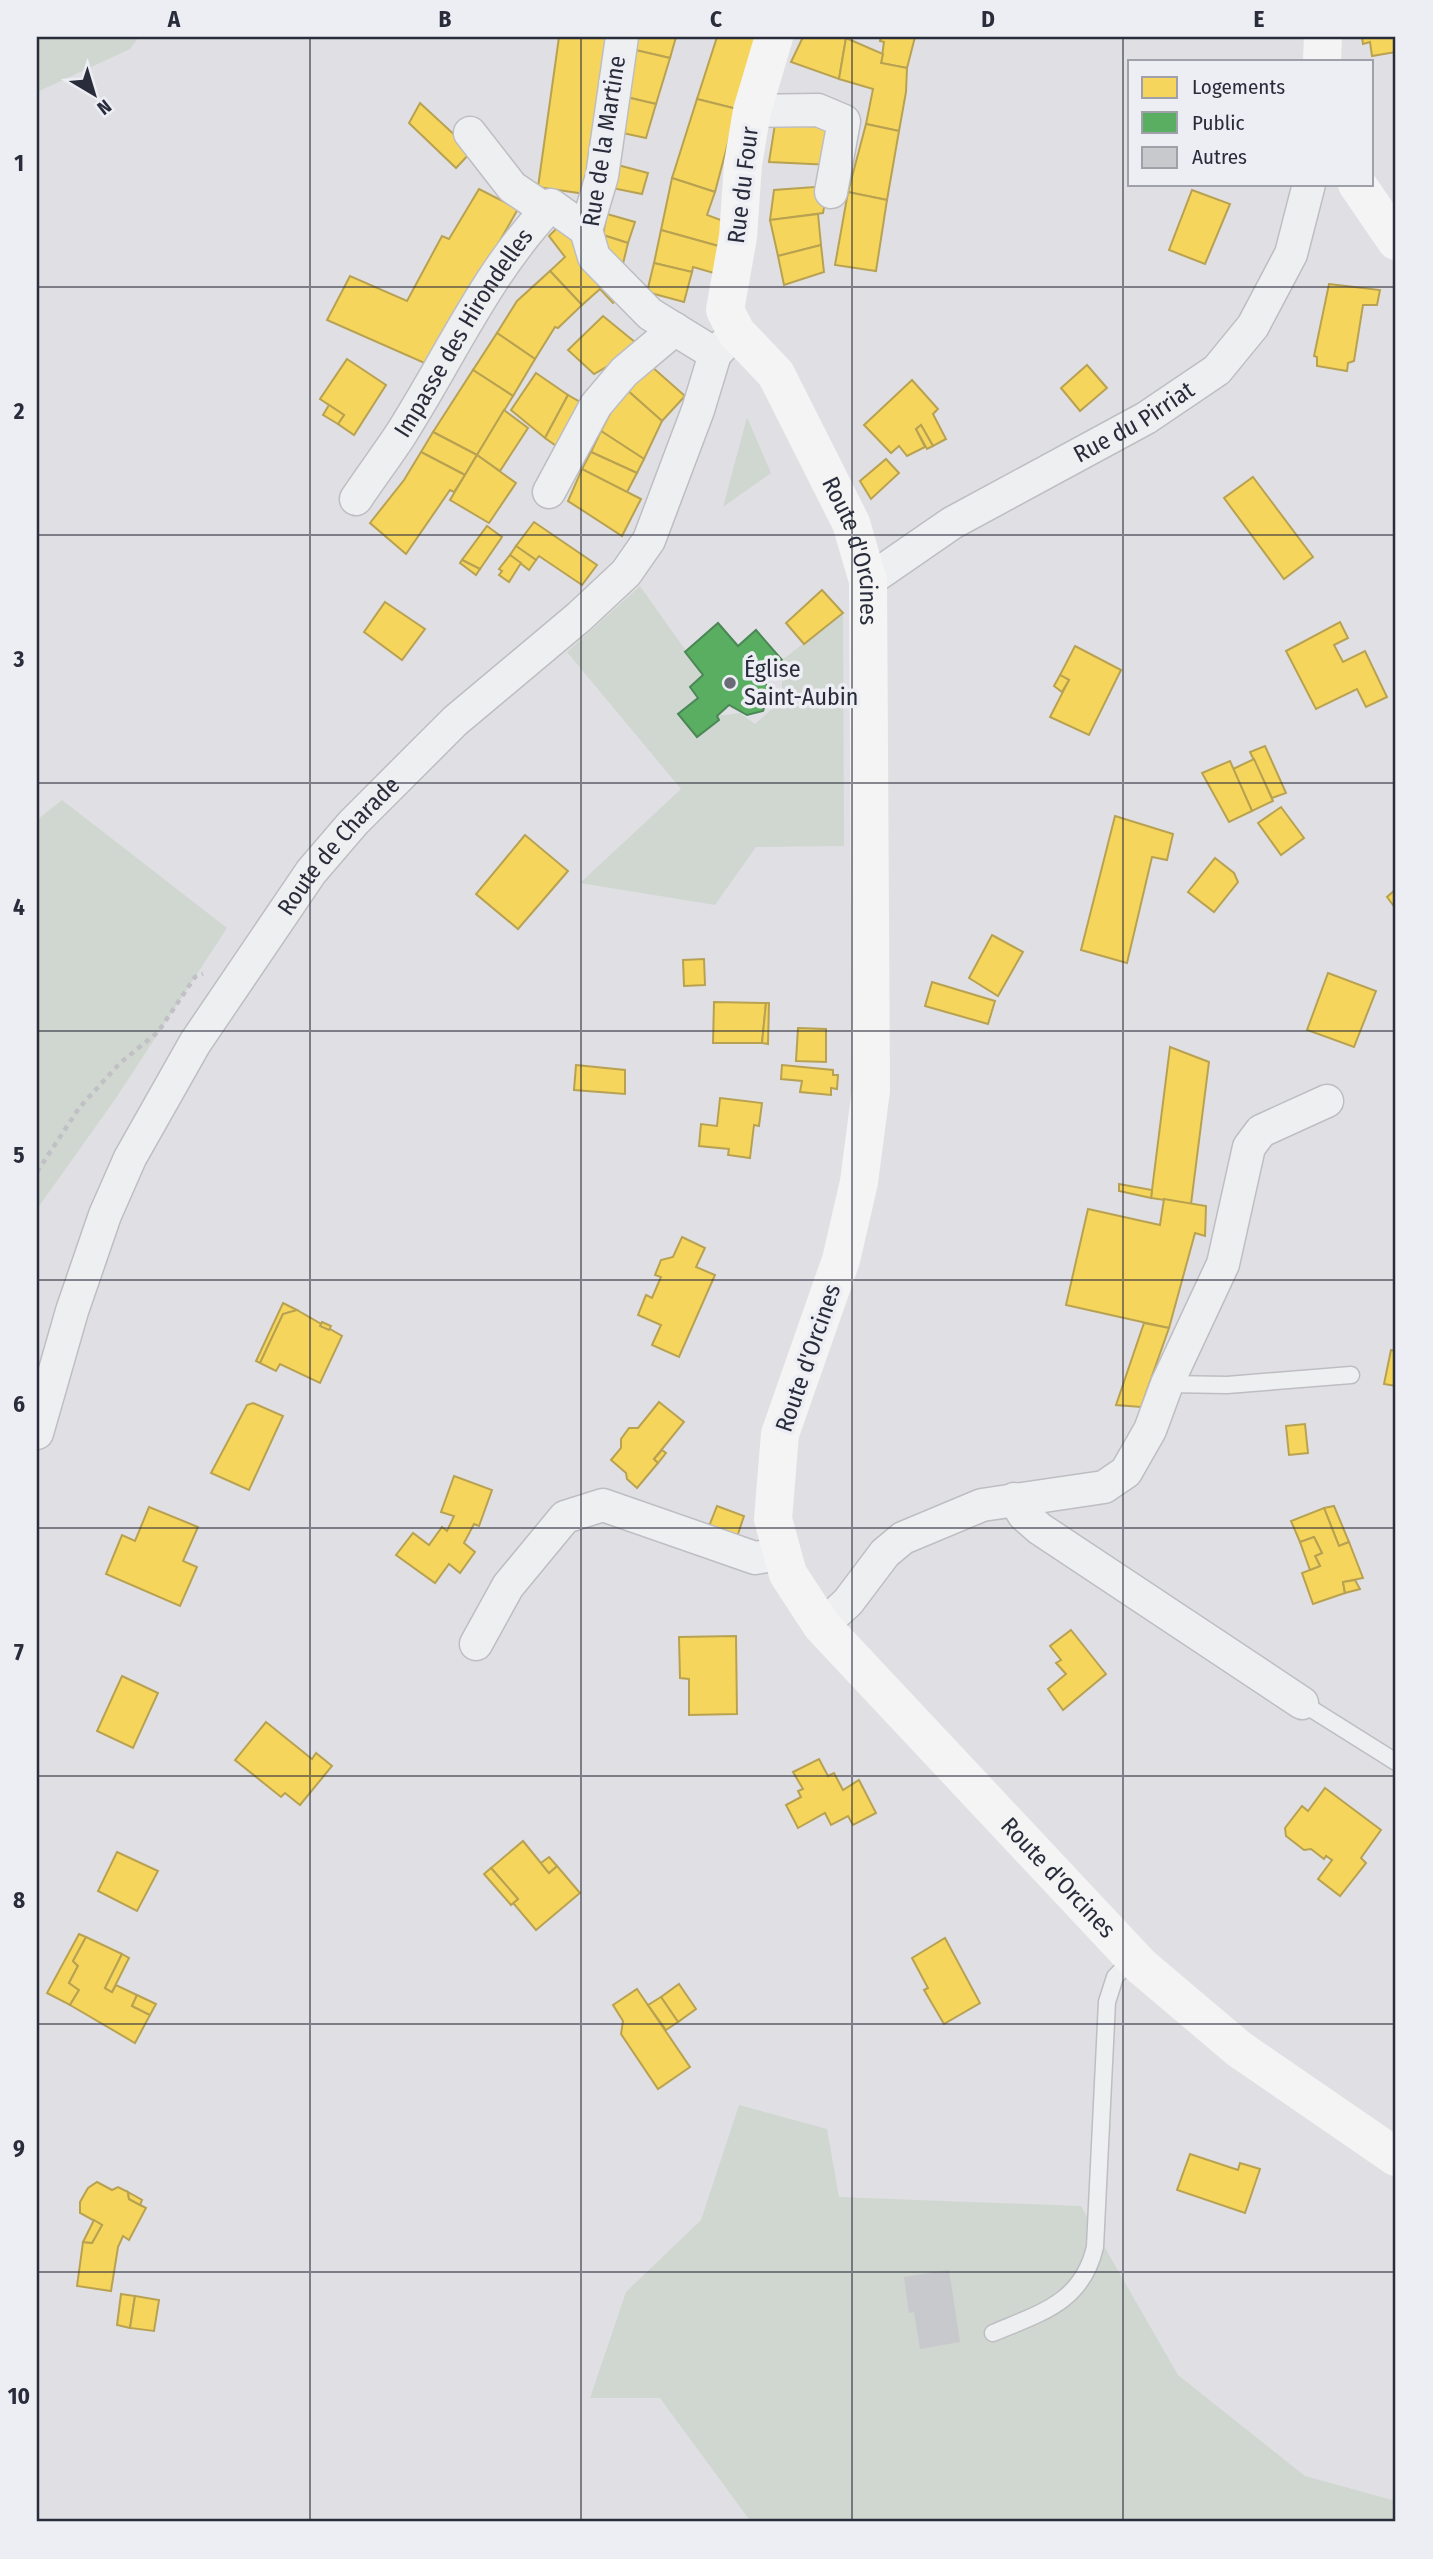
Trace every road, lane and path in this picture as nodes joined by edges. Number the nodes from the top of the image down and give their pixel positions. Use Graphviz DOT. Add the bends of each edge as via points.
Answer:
graph roads {
  1 [pos="622,37"];
  2 [pos="774,37"];
  3 [pos="1323,37"];
  4 [pos="1322,60"];
  5 [pos="752,111"];
  6 [pos="470,133"];
  7 [pos="1308,186"];
  8 [pos="1358,186"];
  9 [pos="831,192"];
  10 [pos="546,210"];
  11 [pos="586,230"];
  12 [pos="1396,241"];
  13 [pos="675,329"];
  14 [pos="725,343"];
  15 [pos="549,492"];
  16 [pos="356,499"];
  17 [pos="868,581"];
  18 [pos="250,957"];
  19 [pos="1327,1101"];
  20 [pos="37,1172"];
  21 [pos="1350,1376"];
  22 [pos="1167,1384"];
  23 [pos="37,1433"];
  24 [pos="1014,1499"];
  25 [pos="780,1553"];
  26 [pos="822,1626"];
  27 [pos="476,1644"];
  28 [pos="1302,1703"];
  29 [pos="1396,1762"];
  30 [pos="1133,1958"];
  31 [pos="1396,2157"];
  32 [pos="993,2333"];
  1 -- 11 [label="street, Rue de la Martine" via="602,176"];
  2 -- 5 [label="main road, Rue du Four"];
  3 -- 4 [label="main road"];
  5 -- 9 [label="street" via="818,110 844,121"];
  5 -- 14 [label="main road, Rue du Four" via="725,310"];
  6 -- 10 [label="street" via="512,187"];
  7 -- 17 [label="street, Rue du Pirriat" via="1291,254 1253,326 1217,370 1146,418 952,523"];
  8 -- 12 [label="main road"];
  10 -- 11 [label="street, Impasse des Hirondelles" via="551,205"];
  10 -- 16 [label="street, Impasse des Hirondelles" via="523,234 474,306 399,437"];
  11 -- 13 [label="street, Rue de la Martine" via="594,257 650,314"];
  13 -- 14 [label="street, Rue de la Martine"];
  13 -- 15 [label="street" via="624,372 596,405"];
  14 -- 17 [label="main road, Route d'Orcines" via="776,374 851,523"];
  14 -- 18 [label="street, Route de Charade" via="649,540 626,573 400,773 311,872"];
  17 -- 25 [label="main road, Route d'Orcines" via="871,1090 859,1182 841,1260 780,1434 773,1519"];
  18 -- 20 [label="path" via="195,976 158,1032 120,1063 79,1108"];
  18 -- 23 [label="street, Route de Charade" via="130,1158 72,1311"];
  19 -- 22 [label="street" via="1261,1131 1249,1147 1223,1264"];
  21 -- 22 [label="lane" via="1227,1385"];
  22 -- 24 [label="street" via="1150,1430 1126,1472 1115,1482"];
  24 -- 26 [label="street" via="982,1505 903,1538"];
  24 -- 28 [label="street" via="1040,1529"];
  25 -- 26 [label="main road, Route d'Orcines" via="800,1596"];
  25 -- 27 [label="street" via="755,1558 603,1505 565,1517 508,1586"];
  26 -- 30 [label="main road, Route d'Orcines"];
  28 -- 29 [label="lane"];
  30 -- 31 [label="main road, Route d'Orcines" via="1239,2049"];
  30 -- 32 [label="lane" via="1115,1977 1107,2002 1091,2264 1073,2293 1058,2304"];
}
